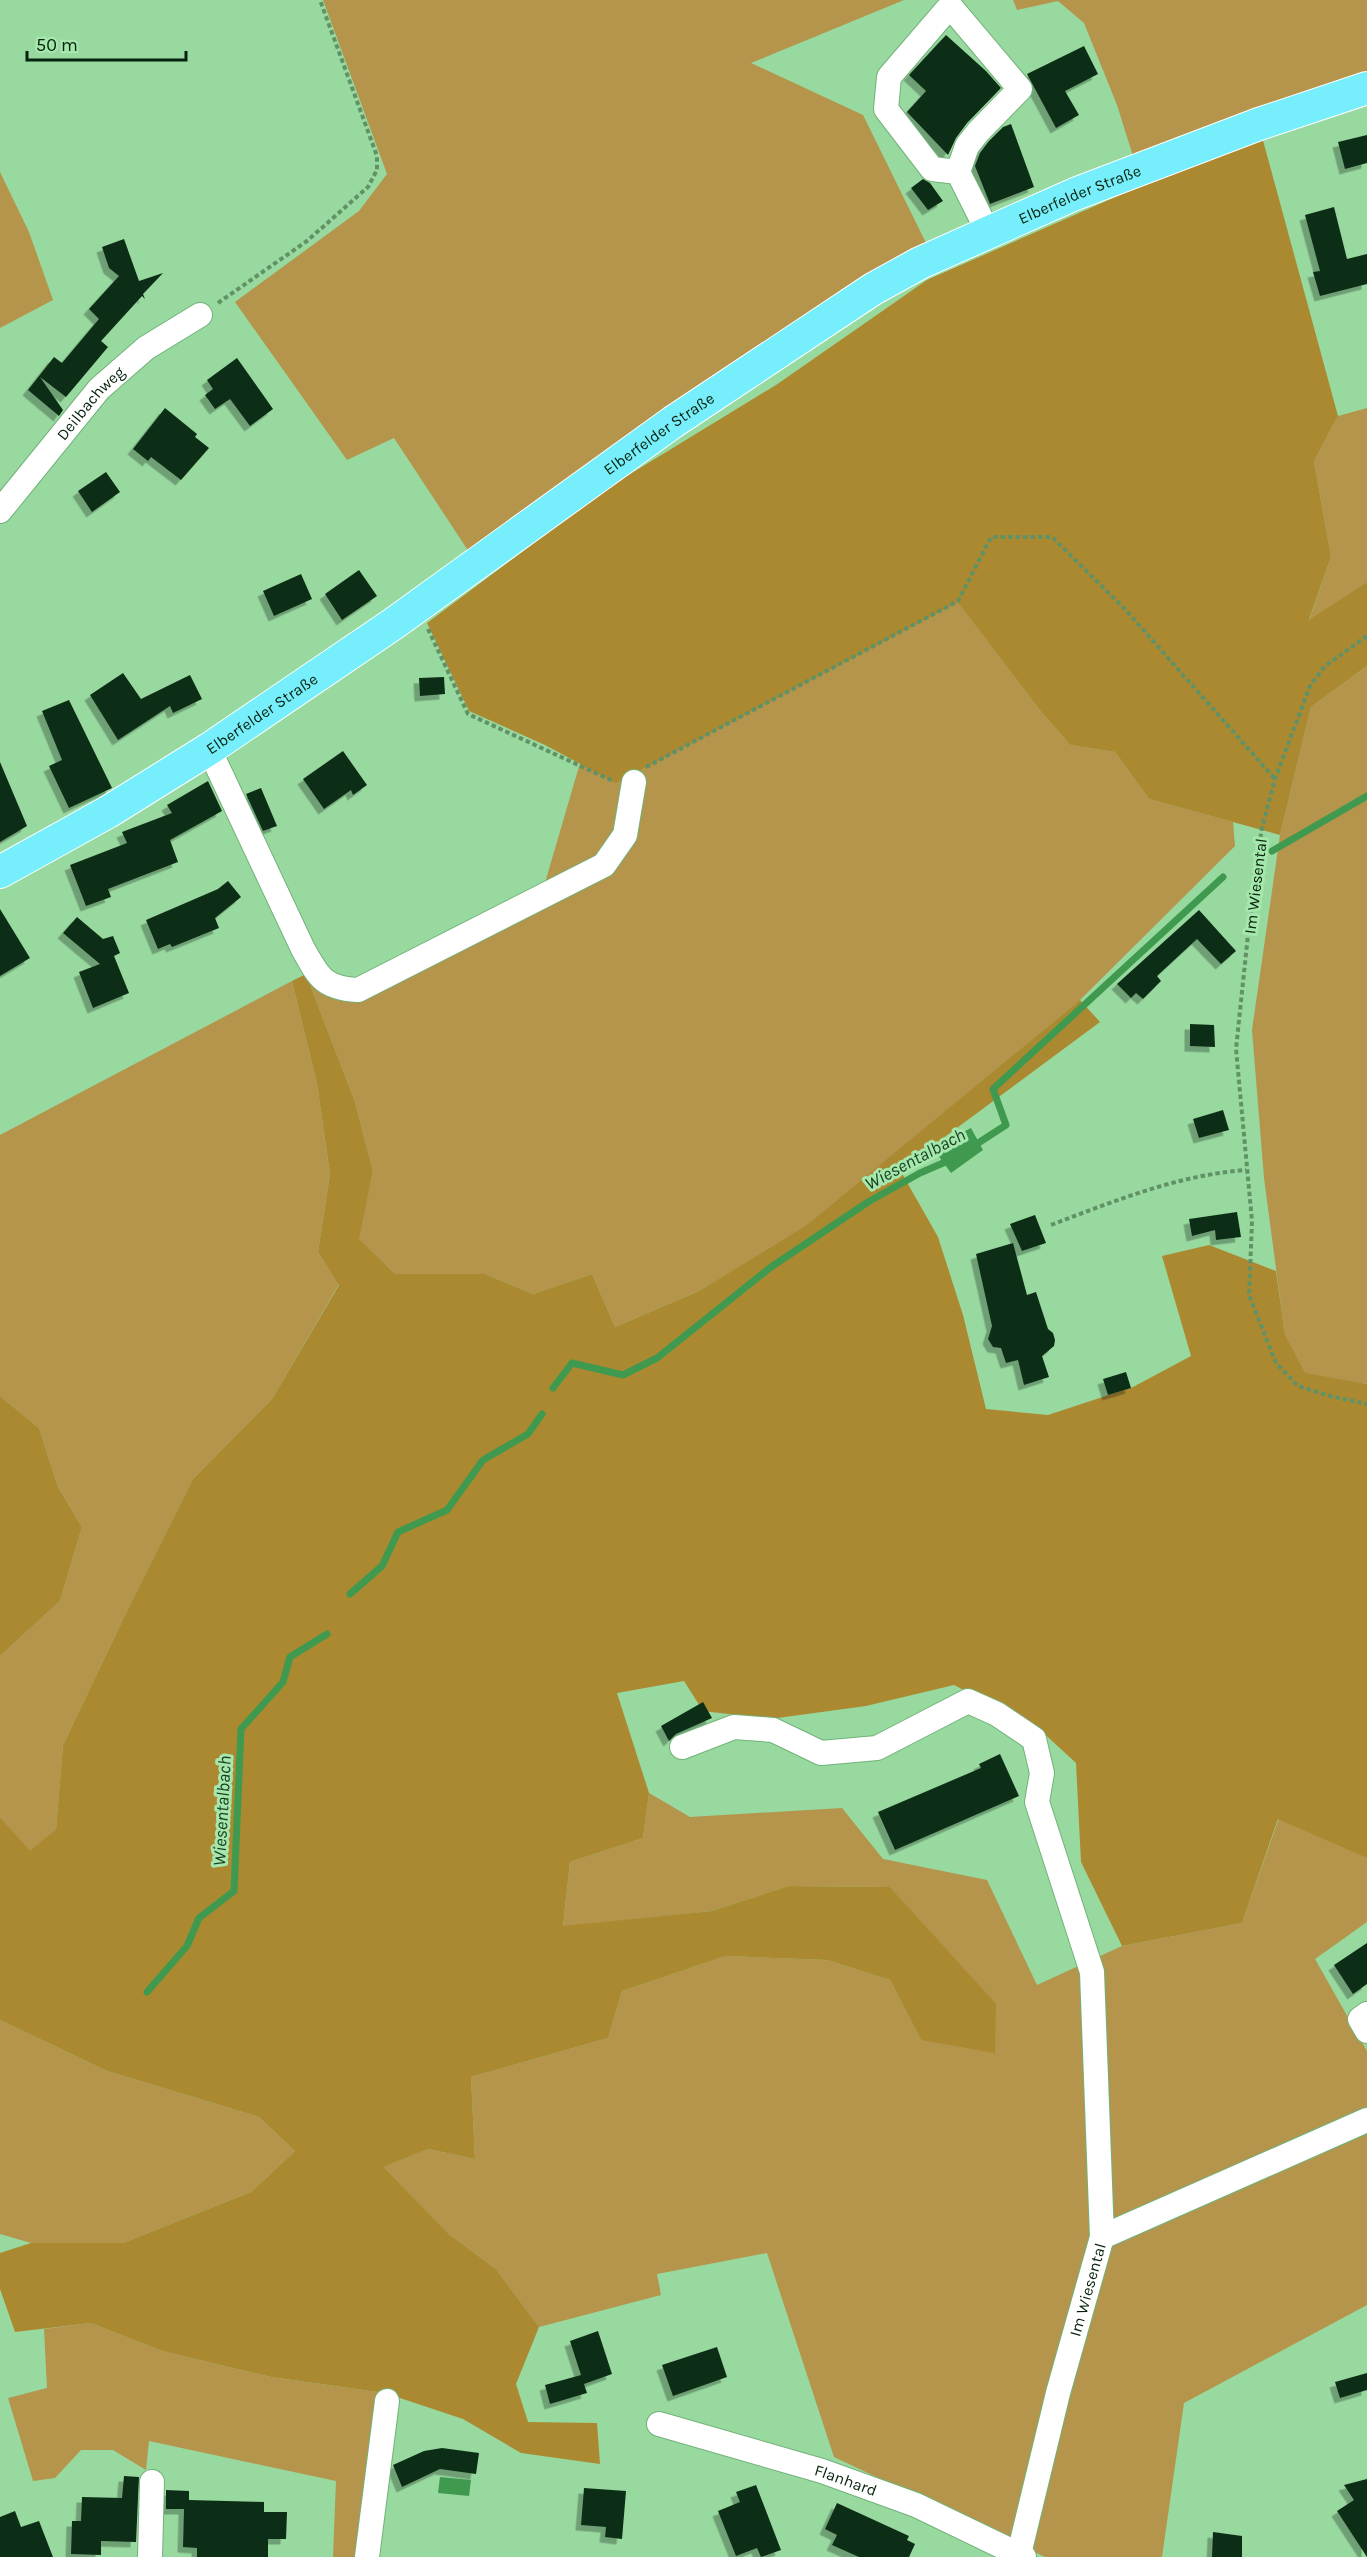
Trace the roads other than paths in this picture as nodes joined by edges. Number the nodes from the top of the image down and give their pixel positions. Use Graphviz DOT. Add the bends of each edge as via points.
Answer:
graph roads {
  1 [pos="1367,88"];
  2 [pos="958,172"];
  3 [pos="988,232"];
  4 [pos="200,315"];
  5 [pos="0,512"];
  6 [pos="209,749"];
  7 [pos="629,779"];
  8 [pos="0,872"];
  9 [pos="682,1747"];
  10 [pos="1367,2014"];
  11 [pos="1367,2031"];
  12 [pos="1367,2120"];
  13 [pos="1102,2237"];
  14 [pos="387,2401"];
  15 [pos="659,2424"];
  16 [pos="152,2482"];
  17 [pos="1021,2556"];
  18 [pos="150,2557"];
  19 [pos="366,2557"];
  1 -- 3 [label="main road, Elberfelder Straße" via="1259,124 1075,194"];
  2 -- 2 [label="street" via="967,146 1020,89 950,6 889,77 886,109 932,169"];
  2 -- 3 [label="street"];
  3 -- 6 [label="main road, Elberfelder Straße" via="901,273 770,357"];
  4 -- 5 [label="street, Deilbachweg" via="146,348 99,389"];
  6 -- 7 [label="street" via="319,978 339,989 358,990 604,865 625,836"];
  6 -- 8 [label="main road, Elberfelder Straße" via="108,812"];
  9 -- 13 [label="street" via="734,1726 773,1730 821,1753 877,1748 968,1701 998,1714 1034,1739 1041,1773 1037,1802 1092,1972"];
  10 -- 11 [label="street" via="1360,2019"];
  12 -- 13 [label="street, Im Wiesental"];
  13 -- 17 [label="street, Im Wiesental" via="1058,2393"];
  14 -- 19 [label="street"];
  15 -- 17 [label="street, Flanhard" via="822,2471 895,2497"];
  16 -- 18 [label="street"];
}
